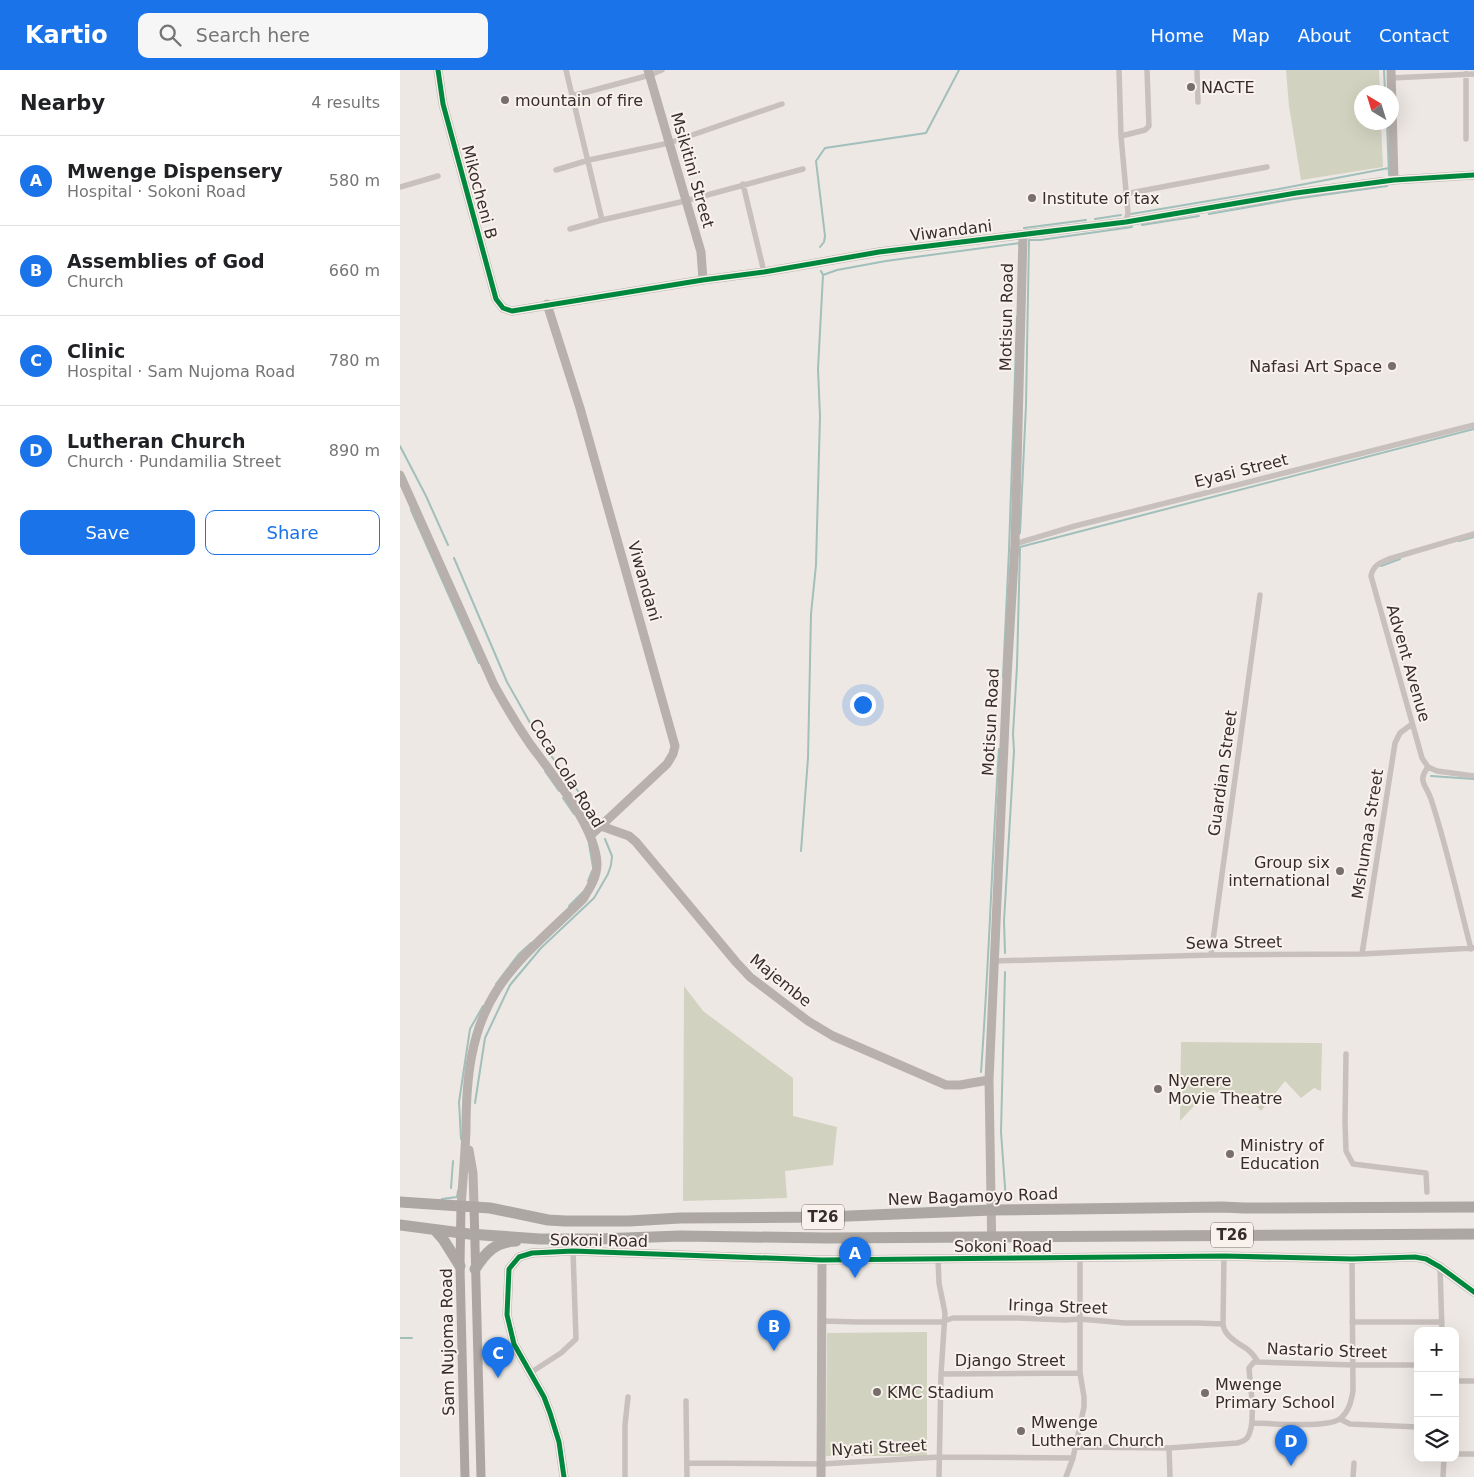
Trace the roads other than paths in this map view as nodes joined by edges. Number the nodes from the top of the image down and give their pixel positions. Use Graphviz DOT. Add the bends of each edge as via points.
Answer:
graph roads {
  1 [pos="438,70"];
  2 [pos="566,70"];
  3 [pos="662,70"];
  4 [pos="1119,70"];
  5 [pos="1147,70"];
  6 [pos="1197,70"];
  7 [pos="649,73"];
  8 [pos="1391,74"];
  9 [pos="1466,74"];
  10 [pos="1474,74"];
  11 [pos="572,96"];
  12 [pos="1198,102"];
  13 [pos="782,104"];
  14 [pos="1121,136"];
  15 [pos="1466,139"];
  16 [pos="669,142"];
  17 [pos="589,160"];
  18 [pos="1267,167"];
  19 [pos="803,169"];
  20 [pos="556,170"];
  21 [pos="1474,175"];
  22 [pos="438,176"];
  23 [pos="1394,180"];
  24 [pos="743,184"];
  25 [pos="400,187"];
  26 [pos="1125,194"];
  27 [pos="685,201"];
  28 [pos="602,220"];
  29 [pos="1126,222"];
  30 [pos="570,229"];
  31 [pos="1023,235"];
  32 [pos="764,272"];
  33 [pos="703,280"];
  34 [pos="547,304"];
  35 [pos="512,311"];
  36 [pos="1474,425"];
  37 [pos="400,475"];
  38 [pos="1474,534"];
  39 [pos="1015,544"];
  40 [pos="1260,595"];
  41 [pos="1412,724"];
  42 [pos="1428,768"];
  43 [pos="1474,776"];
  44 [pos="601,826"];
  45 [pos="590,836"];
  46 [pos="1472,948"];
  47 [pos="1362,954"];
  48 [pos="1211,956"];
  49 [pos="994,961"];
  50 [pos="1346,1054"];
  51 [pos="989,1080"];
  52 [pos="466,1130"];
  53 [pos="1427,1192"];
  54 [pos="400,1202"];
  55 [pos="461,1206"];
  56 [pos="474,1206"];
  57 [pos="1474,1207"];
  58 [pos="992,1210"];
  59 [pos="400,1225"];
  60 [pos="435,1230"];
  61 [pos="461,1233"];
  62 [pos="474,1234"];
  63 [pos="1474,1234"];
  64 [pos="991,1237"];
  65 [pos="540,1239"];
  66 [pos="573,1251"];
  67 [pos="1224,1256"];
  68 [pos="938,1258"];
  69 [pos="992,1258"];
  70 [pos="1080,1258"];
  71 [pos="1352,1259"];
  72 [pos="822,1260"];
  73 [pos="460,1266"];
  74 [pos="1440,1267"];
  75 [pos="475,1269"];
  76 [pos="1474,1292"];
  77 [pos="1080,1319"];
  78 [pos="823,1321"];
  79 [pos="944,1322"];
  80 [pos="1352,1322"];
  81 [pos="1442,1322"];
  82 [pos="1224,1324"];
  83 [pos="1442,1327"];
  84 [pos="1258,1362"];
  85 [pos="1353,1365"];
  86 [pos="1414,1365"];
  87 [pos="530,1373"];
  88 [pos="1080,1373"];
  89 [pos="941,1374"];
  90 [pos="1459,1381"];
  91 [pos="1474,1381"];
  92 [pos="628,1397"];
  93 [pos="686,1401"];
  94 [pos="1340,1419"];
  95 [pos="1252,1423"];
  96 [pos="1414,1427"];
  97 [pos="1076,1447"];
  98 [pos="1169,1448"];
  99 [pos="1459,1454"];
  100 [pos="1474,1454"];
  101 [pos="939,1457"];
  102 [pos="1073,1458"];
  103 [pos="1444,1462"];
  104 [pos="687,1463"];
  105 [pos="1354,1463"];
  106 [pos="822,1464"];
  107 [pos="465,1477"];
  108 [pos="481,1477"];
  109 [pos="564,1477"];
  110 [pos="626,1477"];
  111 [pos="687,1477"];
  112 [pos="821,1477"];
  113 [pos="939,1477"];
  114 [pos="1066,1477"];
  115 [pos="1170,1477"];
  116 [pos="1353,1477"];
  117 [pos="1444,1477"];
  1 -- 35 [label="street, Mikocheni B" via="443,104 496,300 503,308"];
  2 -- 11 [label="street"];
  3 -- 7 [label="street"];
  4 -- 14 [label="street"];
  5 -- 14 [label="street" via="1150,126"];
  6 -- 12 [label="street"];
  7 -- 11 [label="street"];
  7 -- 16 [label="street, Msikitini Street"];
  8 -- 9 [label="street"];
  8 -- 23 [label="street"];
  9 -- 10 [label="street"];
  9 -- 15 [label="street"];
  11 -- 17 [label="street"];
  13 -- 16 [label="street"];
  14 -- 26 [label="street"];
  16 -- 17 [label="street"];
  16 -- 27 [label="street, Msikitini Street"];
  17 -- 20 [label="street"];
  17 -- 28 [label="street"];
  18 -- 26 [label="street"];
  19 -- 24 [label="street"];
  21 -- 23 [label="street, Viwandani"];
  22 -- 25 [label="street"];
  23 -- 29 [label="street, Viwandani"];
  24 -- 27 [label="street"];
  24 -- 32 [label="street"];
  26 -- 29 [label="street"];
  27 -- 28 [label="street"];
  27 -- 33 [label="street, Msikitini Street" via="701,252"];
  28 -- 30 [label="street"];
  29 -- 31 [label="street, Viwandani"];
  31 -- 32 [label="street, Viwandani" via="879,252"];
  31 -- 39 [label="street, Motisun Road"];
  32 -- 33 [label="street, Viwandani"];
  33 -- 34 [label="street, Viwandani"];
  34 -- 35 [label="street, Viwandani"];
  34 -- 44 [label="street, Viwandani" via="580,408 676,746 667,764"];
  36 -- 39 [label="street, Eyasi Street"];
  37 -- 45 [label="street, Coca Cola Road" via="503,701"];
  38 -- 41 [label="street, Advent Avenue" via="1389,558 1373,569 1371,576"];
  39 -- 49 [label="street, Motisun Road"];
  40 -- 48 [label="street, Guardian Street"];
  41 -- 42 [label="street, Advent Avenue"];
  41 -- 47 [label="street, Mshumaa Street" via="1400,733 1395,743"];
  42 -- 43 [label="street"];
  42 -- 46 [label="street" via="1422,780 1444,840"];
  44 -- 45 [label="street, Viwandani"];
  44 -- 51 [label="street, Majembe" via="629,836 636,842 750,977 822,1031 946,1084"];
  45 -- 52 [label="street, Coca Cola Road" via="597,864 590,888 502,982 483,1018 466,1085"];
  46 -- 47 [label="street, Sewa Street"];
  47 -- 48 [label="street, Sewa Street"];
  48 -- 49 [label="street, Sewa Street"];
  49 -- 51 [label="street, Motisun Road"];
  50 -- 53 [label="street" via="1344,1122 1346,1151 1352,1164 1426,1173"];
  51 -- 58 [label="street, Motisun Road"];
  52 -- 55 [label="street, Coca Cola Road"];
  52 -- 56 [label="street, Coca Cola Road"];
  54 -- 55 [label="highway, T26"];
  55 -- 56 [label="highway, T26"];
  55 -- 61 [label="main road, Sam Nujoma Road"];
  56 -- 58 [label="highway, New Bagamoyo Road / T26" via="565,1221 825,1218"];
  56 -- 62 [label="main road, Sam Nujoma Road"];
  57 -- 58 [label="highway, New Bagamoyo Road / T26"];
  58 -- 64 [label="street, Motisun Road"];
  59 -- 60 [label="highway, T26"];
  60 -- 61 [label="highway, T26"];
  60 -- 73 [label="highway"];
  61 -- 62 [label="highway, T26"];
  61 -- 73 [label="main road, Sam Nujoma Road"];
  62 -- 65 [label="highway, T26"];
  62 -- 75 [label="main road, Sam Nujoma Road"];
  63 -- 64 [label="highway, T26"];
  64 -- 65 [label="highway, T26"];
  64 -- 69 [label="street, Motisun Road"];
  65 -- 75 [label="highway" via="492,1247"];
  66 -- 72 [label="street, Sokoni Road"];
  66 -- 87 [label="street" via="576,1339"];
  66 -- 87 [label="street, Sokoni Road" via="523,1255 509,1269 507,1315 514,1344"];
  67 -- 70 [label="street, Sokoni Road"];
  67 -- 71 [label="street, Sokoni Road"];
  67 -- 82 [label="street"];
  68 -- 69 [label="street, Sokoni Road"];
  68 -- 72 [label="street, Sokoni Road"];
  68 -- 79 [label="street"];
  69 -- 70 [label="street, Sokoni Road"];
  70 -- 77 [label="street"];
  71 -- 74 [label="street, Sokoni Road" via="1415,1257"];
  71 -- 80 [label="street"];
  72 -- 78 [label="street"];
  73 -- 107 [label="main road, Sam Nujoma Road"];
  74 -- 76 [label="street, Sokoni Road"];
  74 -- 81 [label="street"];
  75 -- 108 [label="main road, Sam Nujoma Road"];
  77 -- 79 [label="street, Iringa Street" via="953,1318"];
  77 -- 82 [label="street, Iringa Street"];
  77 -- 88 [label="street"];
  78 -- 79 [label="street, Iringa Street"];
  78 -- 106 [label="street"];
  79 -- 89 [label="street"];
  80 -- 81 [label="street"];
  80 -- 85 [label="street"];
  81 -- 83 [label="street"];
  82 -- 84 [label="street, Nastario Street" via="1233,1340 1248,1349"];
  84 -- 85 [label="street, Nastario Street"];
  84 -- 95 [label="street" via="1249,1368"];
  85 -- 86 [label="street, Nastario Street"];
  85 -- 94 [label="street" via="1349,1408"];
  87 -- 109 [label="street" via="550,1413 559,1442"];
  88 -- 89 [label="street, Django Street"];
  88 -- 97 [label="street" via="1084,1407"];
  89 -- 101 [label="street"];
  90 -- 91 [label="street"];
  92 -- 110 [label="street"];
  93 -- 104 [label="street"];
  94 -- 95 [label="street" via="1319,1424"];
  94 -- 96 [label="street" via="1350,1424"];
  95 -- 98 [label="street" via="1248,1437 1237,1443"];
  97 -- 98 [label="street"];
  97 -- 102 [label="street"];
  98 -- 115 [label="street"];
  99 -- 100 [label="street"];
  101 -- 102 [label="street, Nyati Street"];
  101 -- 106 [label="street, Nyati Street"];
  101 -- 113 [label="street"];
  102 -- 114 [label="street"];
  103 -- 117 [label="street"];
  104 -- 106 [label="street, Nyati Street"];
  104 -- 111 [label="street"];
  105 -- 116 [label="street"];
  106 -- 112 [label="street"];
}
